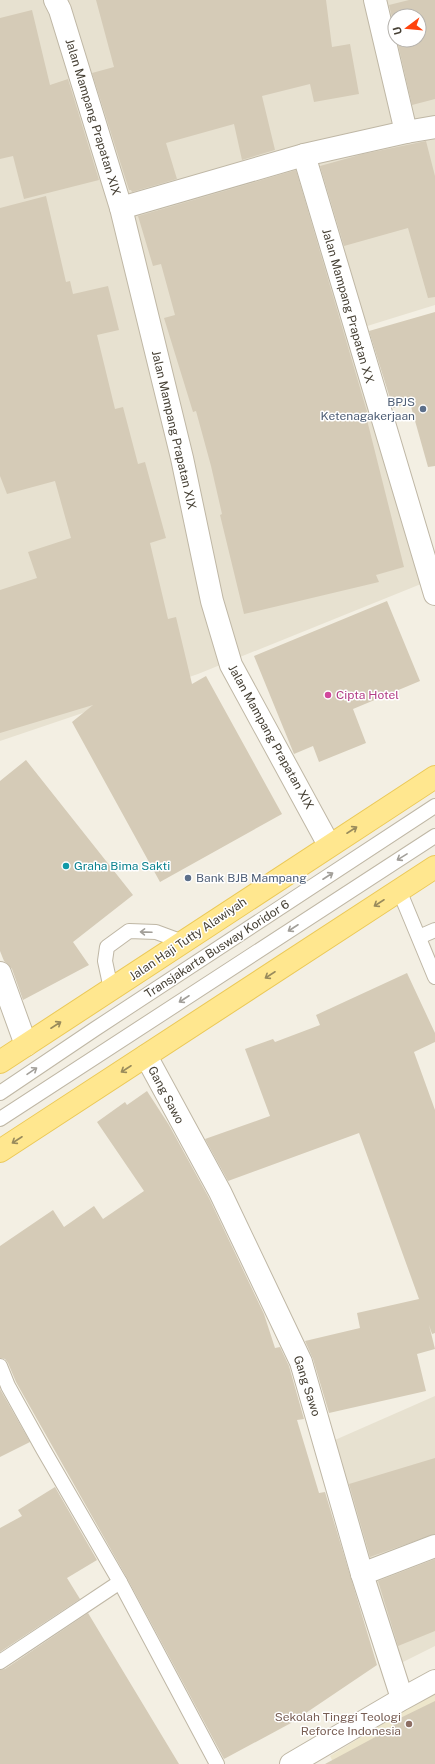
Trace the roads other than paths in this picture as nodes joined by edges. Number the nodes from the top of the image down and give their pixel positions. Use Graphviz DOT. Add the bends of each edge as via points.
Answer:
graph roads {
  1 [pos="55,0"];
  2 [pos="375,0"];
  3 [pos="435,127"];
  4 [pos="406,132"];
  5 [pos="304,155"];
  6 [pos="121,208"];
  7 [pos="435,594"];
  8 [pos="435,777"];
  9 [pos="435,806"];
  10 [pos="435,836"];
  11 [pos="329,845"];
  12 [pos="435,867"];
  13 [pos="399,890"];
  14 [pos="435,930"];
  15 [pos="419,937"];
  16 [pos="183,942"];
  17 [pos="0,973"];
  18 [pos="435,977"];
  19 [pos="112,990"];
  20 [pos="26,1045"];
  21 [pos="146,1056"];
  22 [pos="0,1062"];
  23 [pos="0,1093"];
  24 [pos="0,1119"];
  25 [pos="0,1151"];
  26 [pos="0,1366"];
  27 [pos="435,1546"];
  28 [pos="362,1574"];
  29 [pos="120,1582"];
  30 [pos="0,1662"];
  31 [pos="435,1681"];
  32 [pos="400,1692"];
  33 [pos="217,1764"];
  34 [pos="291,1764"];
  1 -- 6 [label="street, Jalan Mampang Prapatan XIX"];
  2 -- 4 [label="street"];
  3 -- 4 [label="street"];
  4 -- 5 [label="street"];
  5 -- 6 [label="street"];
  5 -- 7 [label="street, Jalan Mampang Prapatan XX"];
  6 -- 11 [label="street, Jalan Mampang Prapatan XIX" via="182,458 212,601 231,665"];
  11 -- 8 [label="main road, Jalan Haji Tutty Alawiyah, one-way"];
  23 -- 9 [label="lane, Transjakarta Busway Koridor 6, one-way"];
  10 -- 24 [label="lane, Transjakarta Busway Koridor 6, one-way"];
  11 -- 16 [label="main road, Jalan Haji Tutty Alawiyah"];
  12 -- 13 [label="main road"];
  13 -- 15 [label="lane"];
  13 -- 21 [label="main road, one-way"];
  14 -- 15 [label="lane"];
  15 -- 18 [label="lane"];
  16 -- 19 [label="main road, Jalan Haji Tutty Alawiyah"];
  16 -- 19 [label="lane, one-way" via="156,932 129,931 107,947 105,961"];
  17 -- 20 [label="street"];
  20 -- 19 [label="main road, Jalan Haji Tutty Alawiyah, one-way"];
  20 -- 22 [label="main road, Jalan Haji Tutty Alawiyah"];
  21 -- 25 [label="main road, one-way"];
  21 -- 28 [label="street, Gang Sawo" via="220,1192 301,1362"];
  26 -- 29 [label="lane" via="8,1386"];
  27 -- 28 [label="street"];
  28 -- 32 [label="street, Gang Sawo"];
  29 -- 30 [label="lane"];
  29 -- 33 [label="lane"];
  31 -- 34 [label="street"];
}
